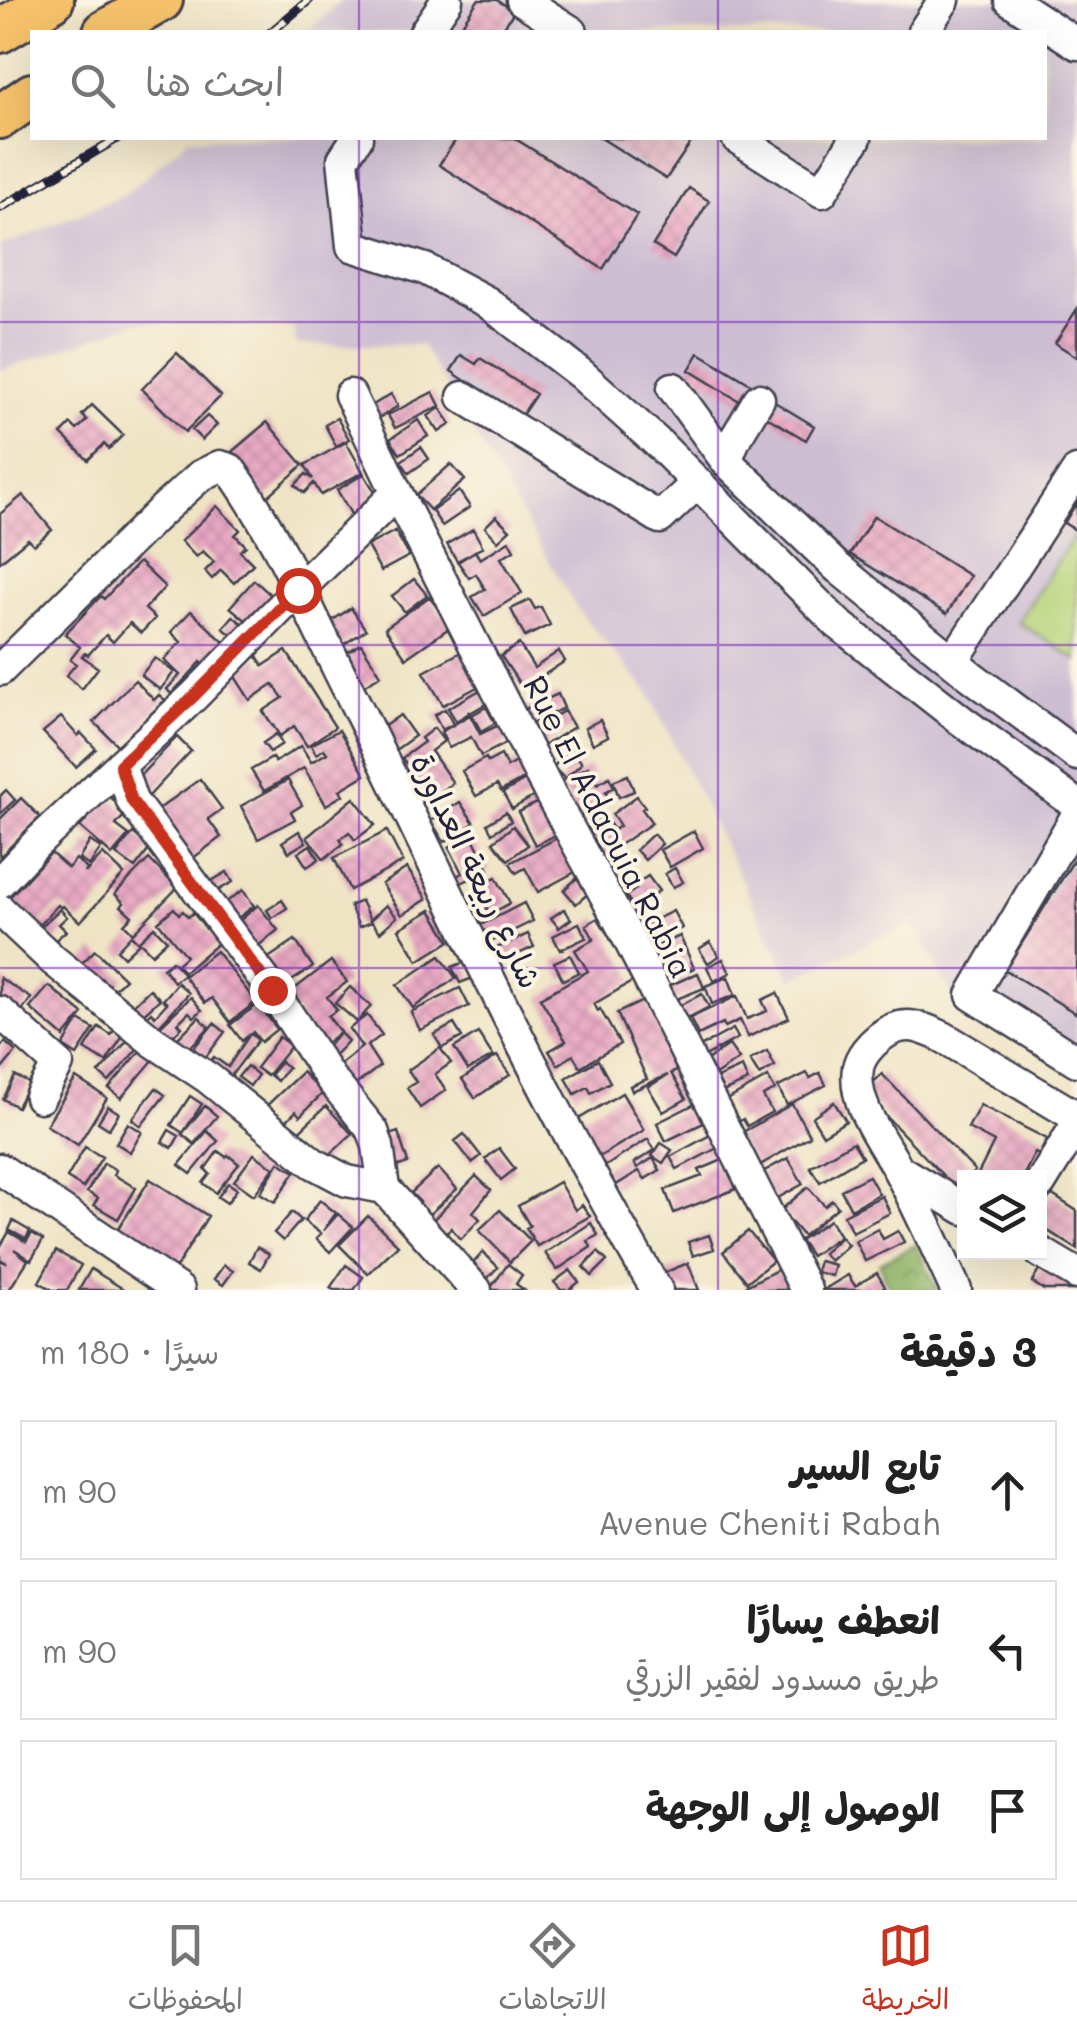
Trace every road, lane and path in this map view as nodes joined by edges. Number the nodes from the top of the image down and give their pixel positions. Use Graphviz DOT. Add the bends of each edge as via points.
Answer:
graph roads {
  1 [pos="52,0"];
  2 [pos="163,0"];
  3 [pos="446,0"];
  4 [pos="522,0"];
  5 [pos="944,0"];
  6 [pos="1010,0"];
  7 [pos="109,30"];
  8 [pos="123,30"];
  9 [pos="427,30"];
  10 [pos="569,30"];
  11 [pos="924,30"];
  12 [pos="0,31"];
  13 [pos="1077,44"];
  14 [pos="30,76"];
  15 [pos="0,93"];
  16 [pos="30,95"];
  17 [pos="0,116"];
  18 [pos="356,140"];
  19 [pos="740,140"];
  20 [pos="855,140"];
  21 [pos="673,388"];
  22 [pos="350,395"];
  23 [pos="462,397"];
  24 [pos="759,398"];
  25 [pos="726,461"];
  26 [pos="1077,471"];
  27 [pos="697,482"];
  28 [pos="397,493"];
  29 [pos="298,590"];
  30 [pos="952,661"];
  31 [pos="0,670"];
  32 [pos="1077,754"];
  33 [pos="120,765"];
  34 [pos="1077,805"];
  35 [pos="1077,816"];
  36 [pos="0,882"];
  37 [pos="0,910"];
  38 [pos="0,1012"];
  39 [pos="1077,1060"];
  40 [pos="40,1097"];
  41 [pos="1077,1120"];
  42 [pos="0,1169"];
  43 [pos="899,1170"];
  44 [pos="1047,1172"];
  45 [pos="384,1188"];
  46 [pos="957,1204"];
  47 [pos="1047,1256"];
  48 [pos="1077,1274"];
  49 [pos="649,1283"];
  50 [pos="178,1290"];
  51 [pos="476,1290"];
  52 [pos="806,1290"];
  53 [pos="956,1290"];
  1 -- 12 [label="highway"];
  2 -- 7 [label="highway"];
  2 -- 8 [label="highway"];
  3 -- 9 [label="street"];
  4 -- 10 [label="street"];
  5 -- 11 [label="street"];
  6 -- 13 [label="street"];
  14 -- 15 [label="highway"];
  16 -- 17 [label="highway"];
  18 -- 27 [label="street" via="343,159 352,246 425,269 486,302 581,374"];
  19 -- 20 [label="street" via="822,192"];
  21 -- 25 [label="street"];
  22 -- 28 [label="street, Rue El Adaouia Rabia"];
  23 -- 27 [label="street" via="660,518"];
  24 -- 25 [label="street"];
  25 -- 30 [label="street" via="838,568"];
  26 -- 30 [label="street"];
  27 -- 34 [label="street" via="837,622"];
  28 -- 29 [label="street"];
  28 -- 52 [label="street, Rue El Adaouia Rabia"];
  29 -- 31 [label="street, شارع ربيعة العداورة" via="238,480 226,466 213,468 158,513"];
  29 -- 33 [label="street"];
  29 -- 49 [label="street, شارع ربيعة العداورة" via="477,956"];
  30 -- 32 [label="street"];
  33 -- 36 [label="street"];
  33 -- 45 [label="street" via="132,801 374,1131"];
  35 -- 39 [label="street" via="972,995"];
  37 -- 45 [label="street" via="154,1042 313,1163 347,1182"];
  38 -- 40 [label="street" via="58,1064"];
  41 -- 43 [label="street" via="943,1037 898,1026 863,1055 858,1079 867,1114"];
  41 -- 44 [label="street"];
  42 -- 50 [label="street"];
  43 -- 46 [label="street"];
  43 -- 53 [label="street"];
  45 -- 51 [label="street"];
  47 -- 48 [label="street"];
}
